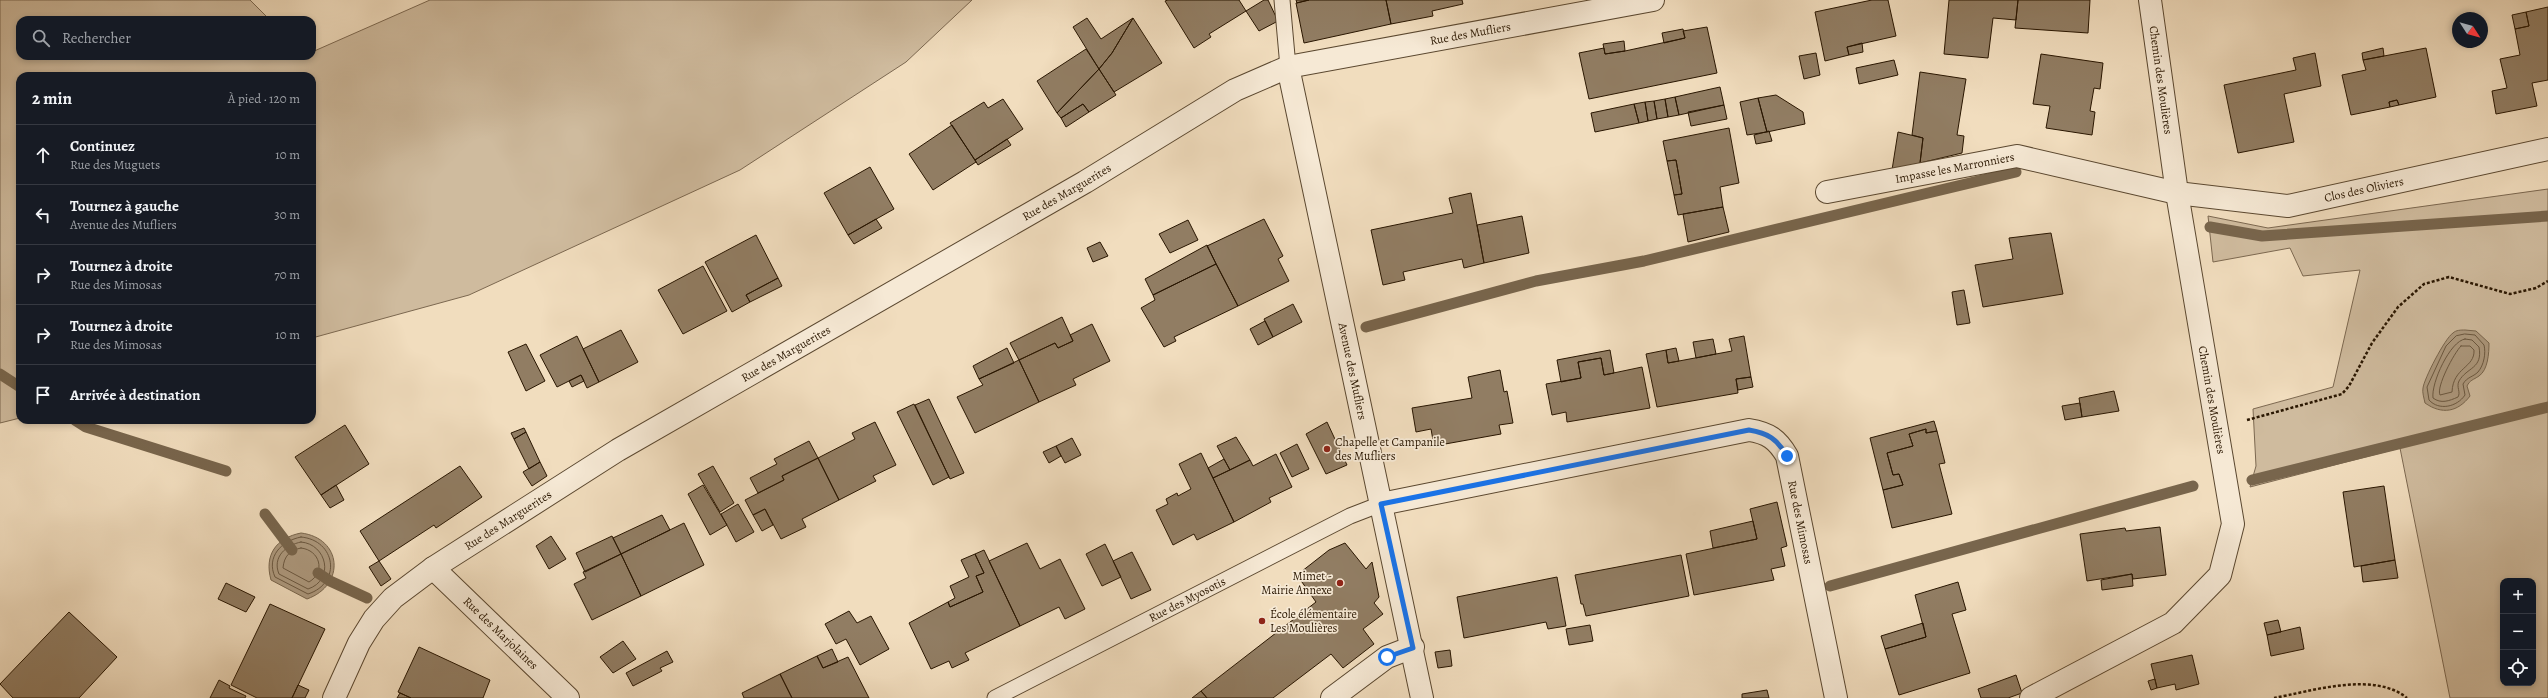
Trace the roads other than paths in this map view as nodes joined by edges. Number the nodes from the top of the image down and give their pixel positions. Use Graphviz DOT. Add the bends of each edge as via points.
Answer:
graph roads {
  1 [pos="1282,0"];
  2 [pos="1653,0"];
  3 [pos="2150,0"];
  4 [pos="1288,67"];
  5 [pos="2548,149"];
  6 [pos="1827,192"];
  7 [pos="2177,193"];
  8 [pos="1381,504"];
  9 [pos="433,568"];
  10 [pos="1413,648"];
  11 [pos="334,698"];
  12 [pos="568,698"];
  13 [pos="995,698"];
  14 [pos="1332,698"];
  15 [pos="1422,698"];
  16 [pos="1836,698"];
  17 [pos="2031,698"];
  1 -- 4 [label="lane"];
  2 -- 4 [label="street, Rue des Mufliers"];
  3 -- 7 [label="street, Chemin des Moulières"];
  4 -- 8 [label="street, Avenue des Mufliers"];
  4 -- 9 [label="street, Rue des Marguerites" via="1235,90 1085,182 618,450"];
  5 -- 7 [label="street, Clos des Oliviers" via="2288,206"];
  6 -- 7 [label="street, Impasse les Marronniers" via="2017,156"];
  7 -- 17 [label="street, Chemin des Moulières" via="2233,524 2220,575 2173,623"];
  8 -- 10 [label="street, Avenue des Mufliers"];
  8 -- 13 [label="lane, Rue des Myosotis" via="1350,516"];
  8 -- 16 [label="street, Rue des Mimosas" via="1749,430 1766,433 1778,442 1787,456"];
  9 -- 11 [label="street, Rue des Marguerites" via="393,598 374,619 359,643"];
  9 -- 12 [label="street, Rue des Marjolaines"];
  10 -- 14 [label="street" via="1387,657"];
  10 -- 15 [label="street, Avenue des Mufliers"];
}
